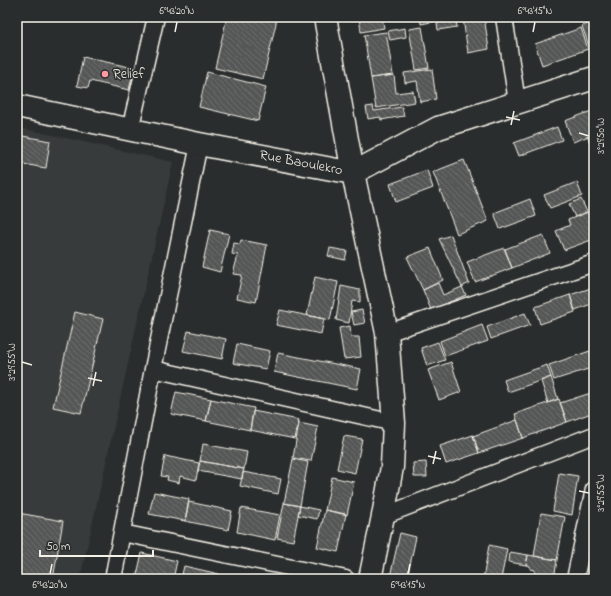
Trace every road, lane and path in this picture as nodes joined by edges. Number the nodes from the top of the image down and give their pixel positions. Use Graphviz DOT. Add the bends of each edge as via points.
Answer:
graph roads {
  1 [pos="156,17"];
  2 [pos="325,17"];
  3 [pos="504,17"];
  4 [pos="594,78"];
  5 [pos="517,102"];
  6 [pos="17,106"];
  7 [pos="130,130"];
  8 [pos="199,144"];
  9 [pos="353,173"];
  10 [pos="594,263"];
  11 [pos="387,333"];
  12 [pos="154,369"];
  13 [pos="394,423"];
  14 [pos="594,435"];
  15 [pos="594,489"];
  16 [pos="383,516"];
  17 [pos="122,533"];
  18 [pos="112,579"];
  19 [pos="346,579"];
  20 [pos="370,579"];
  21 [pos="575,579"];
  1 -- 7 [label="street"];
  2 -- 9 [label="street"];
  3 -- 5 [label="street"];
  4 -- 5 [label="street, Rue Baoulekro"];
  5 -- 9 [label="street, Rue Baoulekro" via="438,128"];
  6 -- 7 [label="street, Rue Baoulekro"];
  7 -- 8 [label="street, Rue Baoulekro"];
  8 -- 9 [label="street, Rue Baoulekro"];
  8 -- 12 [label="street"];
  9 -- 11 [label="street"];
  10 -- 11 [label="street"];
  11 -- 13 [label="street"];
  12 -- 13 [label="street"];
  12 -- 17 [label="street"];
  13 -- 16 [label="street" via="392,467"];
  14 -- 16 [label="street"];
  15 -- 21 [label="street"];
  16 -- 20 [label="street"];
  17 -- 18 [label="street"];
  17 -- 19 [label="street"];
}
